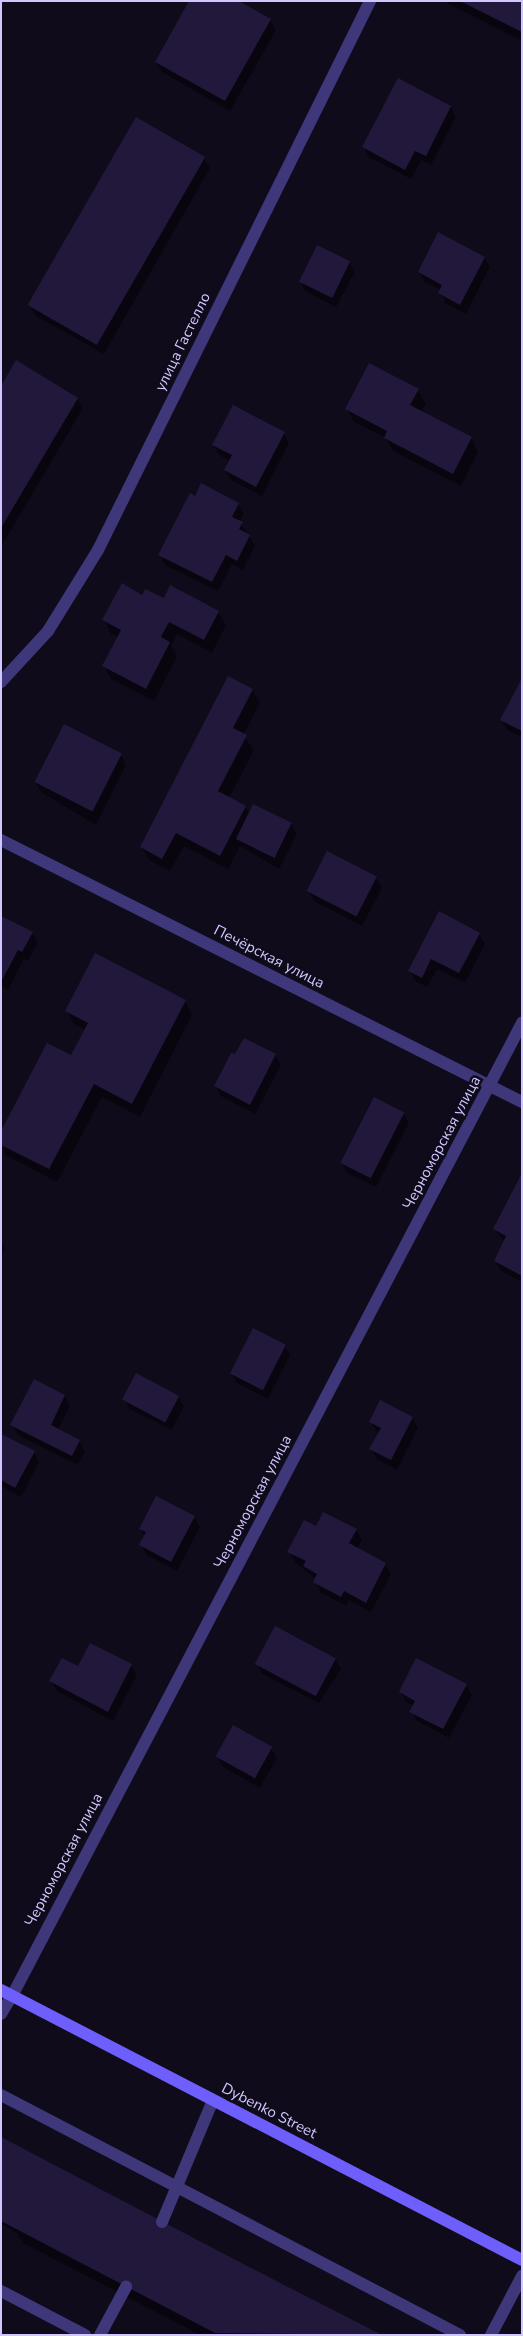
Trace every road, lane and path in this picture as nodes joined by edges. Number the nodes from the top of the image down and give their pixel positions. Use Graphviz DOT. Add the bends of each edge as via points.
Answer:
graph roads {
  1 [pos="370,1"];
  2 [pos="1,682"];
  3 [pos="1,840"];
  4 [pos="522,1022"];
  5 [pos="490,1088"];
  6 [pos="522,1102"];
  7 [pos="7,1993"];
  8 [pos="1,2014"];
  9 [pos="1,2095"];
  10 [pos="213,2100"];
  11 [pos="176,2187"];
  12 [pos="162,2222"];
  13 [pos="522,2260"];
  14 [pos="522,2276"];
  15 [pos="126,2287"];
  16 [pos="1,2291"];
  17 [pos="85,2335"];
  18 [pos="100,2335"];
  19 [pos="460,2335"];
  20 [pos="491,2335"];
  1 -- 2 [label="street, улица Гастелло" via="98,550 48,631"];
  3 -- 5 [label="street, Печёрская улица"];
  4 -- 5 [label="street, Черноморская улица"];
  5 -- 6 [label="street, Печёрская улица"];
  5 -- 7 [label="street, Черноморская улица"];
  7 -- 8 [label="street, Черноморская улица"];
  7 -- 10 [label="main road, Dybenko Street"];
  9 -- 11 [label="street"];
  10 -- 11 [label="street"];
  10 -- 13 [label="main road, Dybenko Street"];
  11 -- 12 [label="street"];
  11 -- 19 [label="street"];
  14 -- 20 [label="street"];
  15 -- 18 [label="street"];
  16 -- 17 [label="street"];
}
